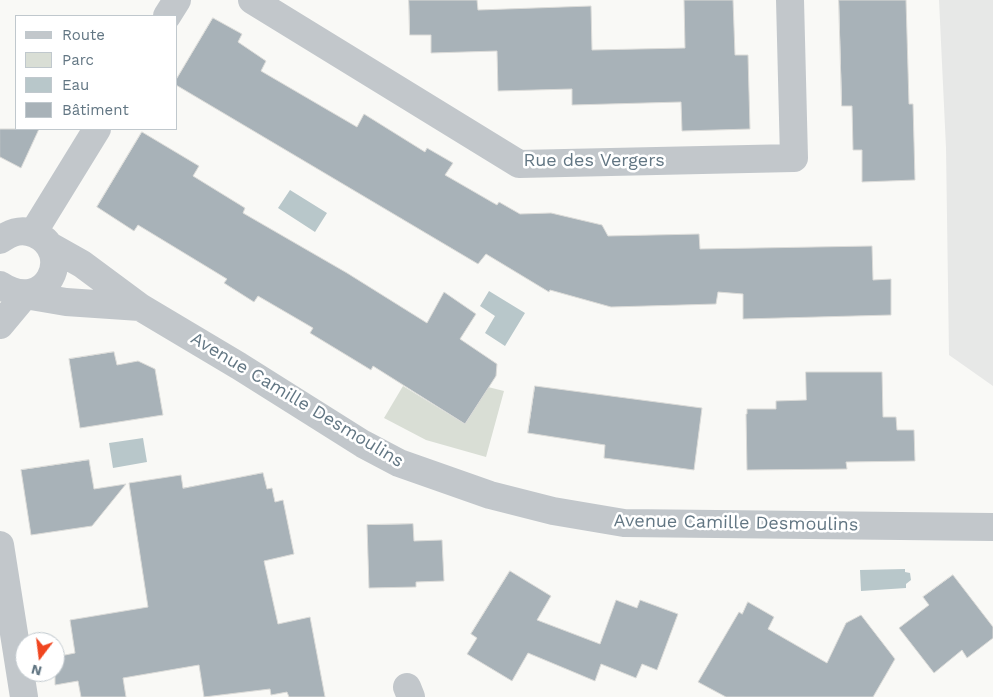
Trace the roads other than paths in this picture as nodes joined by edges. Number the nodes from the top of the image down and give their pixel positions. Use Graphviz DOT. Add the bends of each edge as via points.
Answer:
graph roads {
  1 [pos="177,0"];
  2 [pos="252,0"];
  3 [pos="790,0"];
  4 [pos="168,15"];
  5 [pos="97,130"];
  6 [pos="0,240"];
  7 [pos="42,240"];
  8 [pos="0,285"];
  9 [pos="25,294"];
  10 [pos="140,307"];
  11 [pos="0,325"];
  12 [pos="993,527"];
  13 [pos="0,545"];
  14 [pos="24,697"];
  1 -- 4 [label="street"];
  2 -- 3 [label="street, Rue des Vergers" via="519,164 794,158"];
  5 -- 7 [label="street"];
  6 -- 7 [label="street" via="19,230"];
  7 -- 9 [label="street" via="54,257 54,270 48,282"];
  7 -- 10 [label="street, Avenue Camille Desmoulins"];
  8 -- 9 [label="street, Avenue Camille Desmoulins" via="12,292"];
  9 -- 10 [label="street, Avenue Camille Desmoulins" via="66,302"];
  9 -- 11 [label="street"];
  10 -- 12 [label="street, Avenue Camille Desmoulins" via="399,463 438,479 517,502 585,517 640,524"];
  13 -- 14 [label="street"];
}
